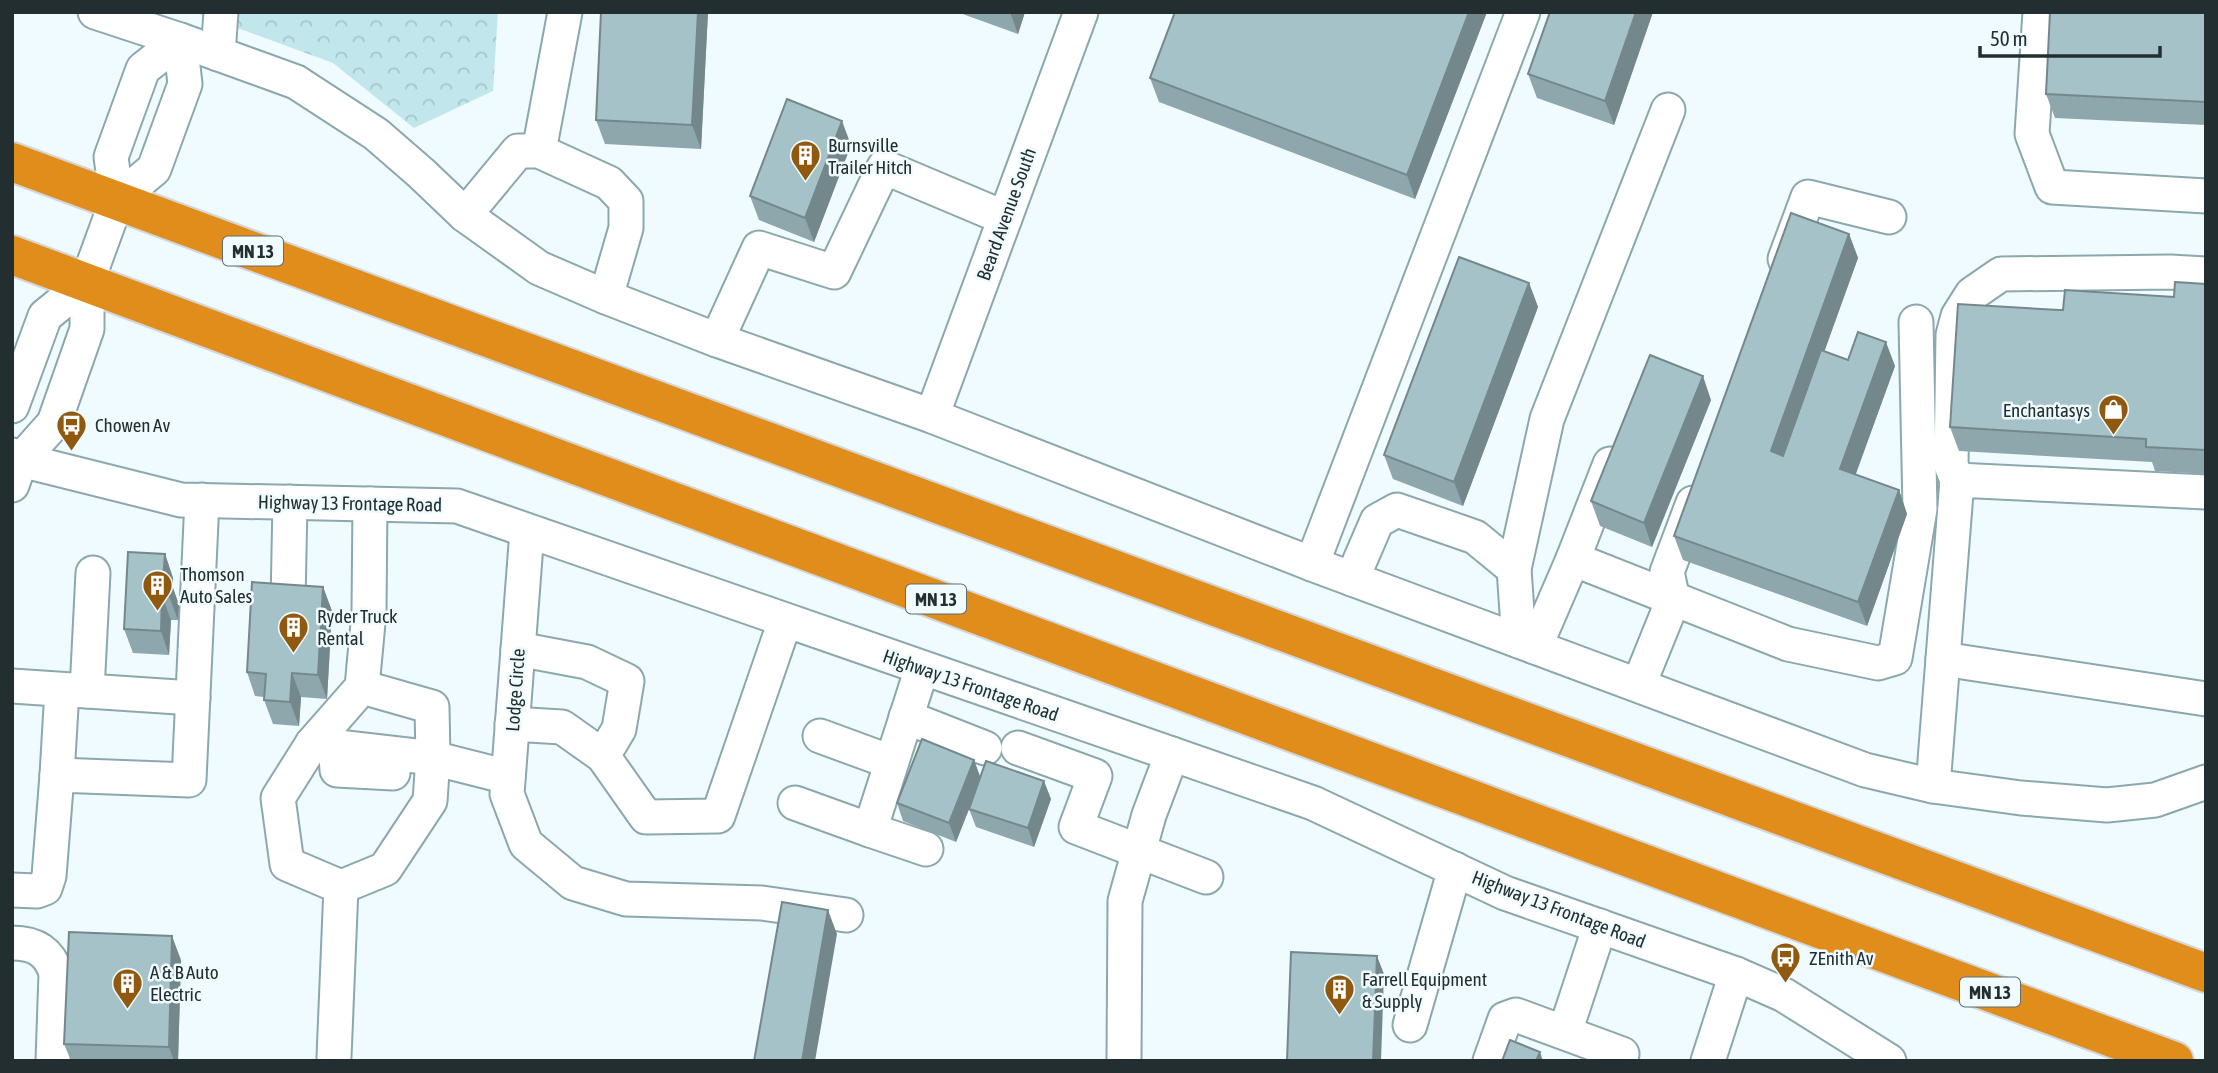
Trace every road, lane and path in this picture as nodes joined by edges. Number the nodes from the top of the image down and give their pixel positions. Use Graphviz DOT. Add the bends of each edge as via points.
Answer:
graph roads {
  1 [pos="95,12"];
  2 [pos="221,12"];
  3 [pos="565,12"];
  4 [pos="1081,12"];
  5 [pos="1524,12"];
  6 [pos="2040,12"];
  7 [pos="180,40"];
  8 [pos="218,54"];
  9 [pos="1668,110"];
  10 [pos="539,151"];
  11 [pos="12,162"];
  12 [pos="2206,196"];
  13 [pos="117,200"];
  14 [pos="465,215"];
  15 [pos="1889,217"];
  16 [pos="1005,218"];
  17 [pos="12,255"];
  18 [pos="2206,274"];
  19 [pos="87,282"];
  20 [pos="1774,288"];
  21 [pos="606,297"];
  22 [pos="1916,322"];
  23 [pos="717,340"];
  24 [pos="12,406"];
  25 [pos="12,414"];
  26 [pos="932,416"];
  27 [pos="1622,433"];
  28 [pos="15,467"];
  29 [pos="1706,469"];
  30 [pos="1957,480"];
  31 [pos="2206,492"];
  32 [pos="202,500"];
  33 [pos="290,502"];
  34 [pos="370,503"];
  35 [pos="527,531"];
  36 [pos="1573,559"];
  37 [pos="1312,564"];
  38 [pos="1514,569"];
  39 [pos="93,573"];
  40 [pos="1352,579"];
  41 [pos="1673,600"];
  42 [pos="288,602"];
  43 [pos="785,621"];
  44 [pos="1527,644"];
  45 [pos="518,649"];
  46 [pos="1943,659"];
  47 [pos="922,668"];
  48 [pos="1639,684"];
  49 [pos="12,686"];
  50 [pos="362,687"];
  51 [pos="74,690"];
  52 [pos="192,698"];
  53 [pos="2206,699"];
  54 [pos="906,717"];
  55 [pos="512,724"];
  56 [pos="820,736"];
  57 [pos="323,745"];
  58 [pos="985,748"];
  59 [pos="1018,748"];
  60 [pos="1172,754"];
  61 [pos="603,755"];
  62 [pos="422,757"];
  63 [pos="891,762"];
  64 [pos="57,775"];
  65 [pos="508,777"];
  66 [pos="2206,782"];
  67 [pos="1933,786"];
  68 [pos="795,803"];
  69 [pos="870,830"];
  70 [pos="926,849"];
  71 [pos="1139,850"];
  72 [pos="1455,869"];
  73 [pos="1206,877"];
  74 [pos="341,887"];
  75 [pos="12,890"];
  76 [pos="846,915"];
  77 [pos="1600,926"];
  78 [pos="12,943"];
  79 [pos="2206,973"];
  80 [pos="1736,974"];
  81 [pos="1410,1025"];
  82 [pos="1564,1032"];
  83 [pos="334,1057"];
  84 [pos="53,1061"];
  85 [pos="1124,1061"];
  86 [pos="1490,1061"];
  87 [pos="1620,1061"];
  88 [pos="1708,1061"];
  89 [pos="1889,1061"];
  90 [pos="2174,1061"];
  1 -- 7 [label="street"];
  2 -- 8 [label="street"];
  3 -- 10 [label="street"];
  4 -- 16 [label="street, Beard Avenue South"];
  5 -- 37 [label="street"];
  6 -- 12 [label="street" via="2032,134 2052,187"];
  7 -- 8 [label="street"];
  7 -- 13 [label="street" via="185,84 154,169"];
  7 -- 13 [label="street" via="143,69 111,157"];
  8 -- 14 [label="street" via="296,82 376,134"];
  9 -- 38 [label="street" via="1547,419"];
  10 -- 14 [label="street" via="517,151"];
  10 -- 21 [label="street" via="609,183 626,201 626,228"];
  11 -- 13 [label="highway, MN 13"];
  13 -- 19 [label="street"];
  13 -- 79 [label="highway, MN 13"];
  14 -- 21 [label="street" via="539,268"];
  15 -- 20 [label="street" via="1808,197"];
  16 -- 23 [label="street" via="884,167 834,272 759,248"];
  16 -- 26 [label="street, Beard Avenue South"];
  17 -- 19 [label="highway, MN 13"];
  18 -- 30 [label="street" via="2001,274 1972,294 1953,335 1951,466"];
  19 -- 24 [label="street" via="45,316"];
  19 -- 28 [label="street" via="87,329 54,423"];
  19 -- 90 [label="highway, MN 13"];
  21 -- 23 [label="street"];
  22 -- 41 [label="street" via="1920,509 1895,658 1878,663 1788,644"];
  23 -- 26 [label="street"];
  25 -- 28 [label="street"];
  26 -- 37 [label="street"];
  27 -- 36 [label="street"];
  28 -- 32 [label="street, Highway 13 Frontage Road" via="181,500"];
  29 -- 41 [label="street" via="1667,572"];
  30 -- 31 [label="street"];
  30 -- 46 [label="street"];
  32 -- 33 [label="street, Highway 13 Frontage Road"];
  32 -- 52 [label="street"];
  33 -- 34 [label="street, Highway 13 Frontage Road"];
  33 -- 42 [label="street"];
  34 -- 35 [label="street, Highway 13 Frontage Road" via="457,506"];
  34 -- 50 [label="street" via="369,612"];
  35 -- 43 [label="street, Highway 13 Frontage Road"];
  35 -- 45 [label="street, Lodge Circle"];
  36 -- 41 [label="street"];
  36 -- 44 [label="street"];
  37 -- 40 [label="street"];
  38 -- 40 [label="street" via="1475,537 1397,510 1377,521"];
  38 -- 44 [label="street"];
  39 -- 51 [label="street"];
  40 -- 44 [label="street"];
  41 -- 48 [label="street"];
  43 -- 47 [label="street, Highway 13 Frontage Road"];
  43 -- 61 [label="street" via="718,816 646,817"];
  44 -- 48 [label="street"];
  45 -- 55 [label="street, Lodge Circle"];
  45 -- 61 [label="street" via="587,662 627,681 619,729"];
  46 -- 53 [label="street"];
  46 -- 67 [label="street"];
  47 -- 54 [label="street"];
  47 -- 60 [label="street, Highway 13 Frontage Road"];
  48 -- 67 [label="street" via="1865,770"];
  49 -- 51 [label="street"];
  50 -- 57 [label="street"];
  50 -- 62 [label="street" via="432,706"];
  51 -- 52 [label="street"];
  51 -- 64 [label="street"];
  52 -- 64 [label="street" via="188,780"];
  54 -- 58 [label="street"];
  54 -- 63 [label="street"];
  55 -- 61 [label="street" via="562,727"];
  55 -- 65 [label="street, Lodge Circle"];
  56 -- 63 [label="street"];
  57 -- 62 [label="street"];
  57 -- 74 [label="street" via="278,798 287,864"];
  59 -- 71 [label="street" via="1095,776 1076,827"];
  60 -- 71 [label="street"];
  60 -- 72 [label="street, Highway 13 Frontage Road" via="1312,803"];
  62 -- 65 [label="street"];
  62 -- 74 [label="street" via="430,801 385,869"];
  63 -- 69 [label="street"];
  64 -- 75 [label="street" via="45,888"];
  65 -- 76 [label="street, Lodge Circle" via="507,794 526,844 573,883 626,899 762,903"];
  66 -- 67 [label="street" via="2155,800 2107,805"];
  68 -- 69 [label="street"];
  69 -- 70 [label="street"];
  71 -- 73 [label="street"];
  71 -- 85 [label="street" via="1125,901"];
  72 -- 77 [label="street, Highway 13 Frontage Road" via="1504,893"];
  72 -- 81 [label="street"];
  74 -- 83 [label="street"];
  77 -- 80 [label="street, Highway 13 Frontage Road"];
  77 -- 82 [label="street"];
  78 -- 84 [label="street" via="43,951 52,959 56,973"];
  80 -- 88 [label="street"];
  80 -- 89 [label="street, Highway 13 Frontage Road" via="1784,995"];
  82 -- 86 [label="street" via="1516,1015 1505,1018"];
  82 -- 87 [label="street" via="1622,1054"];
}
